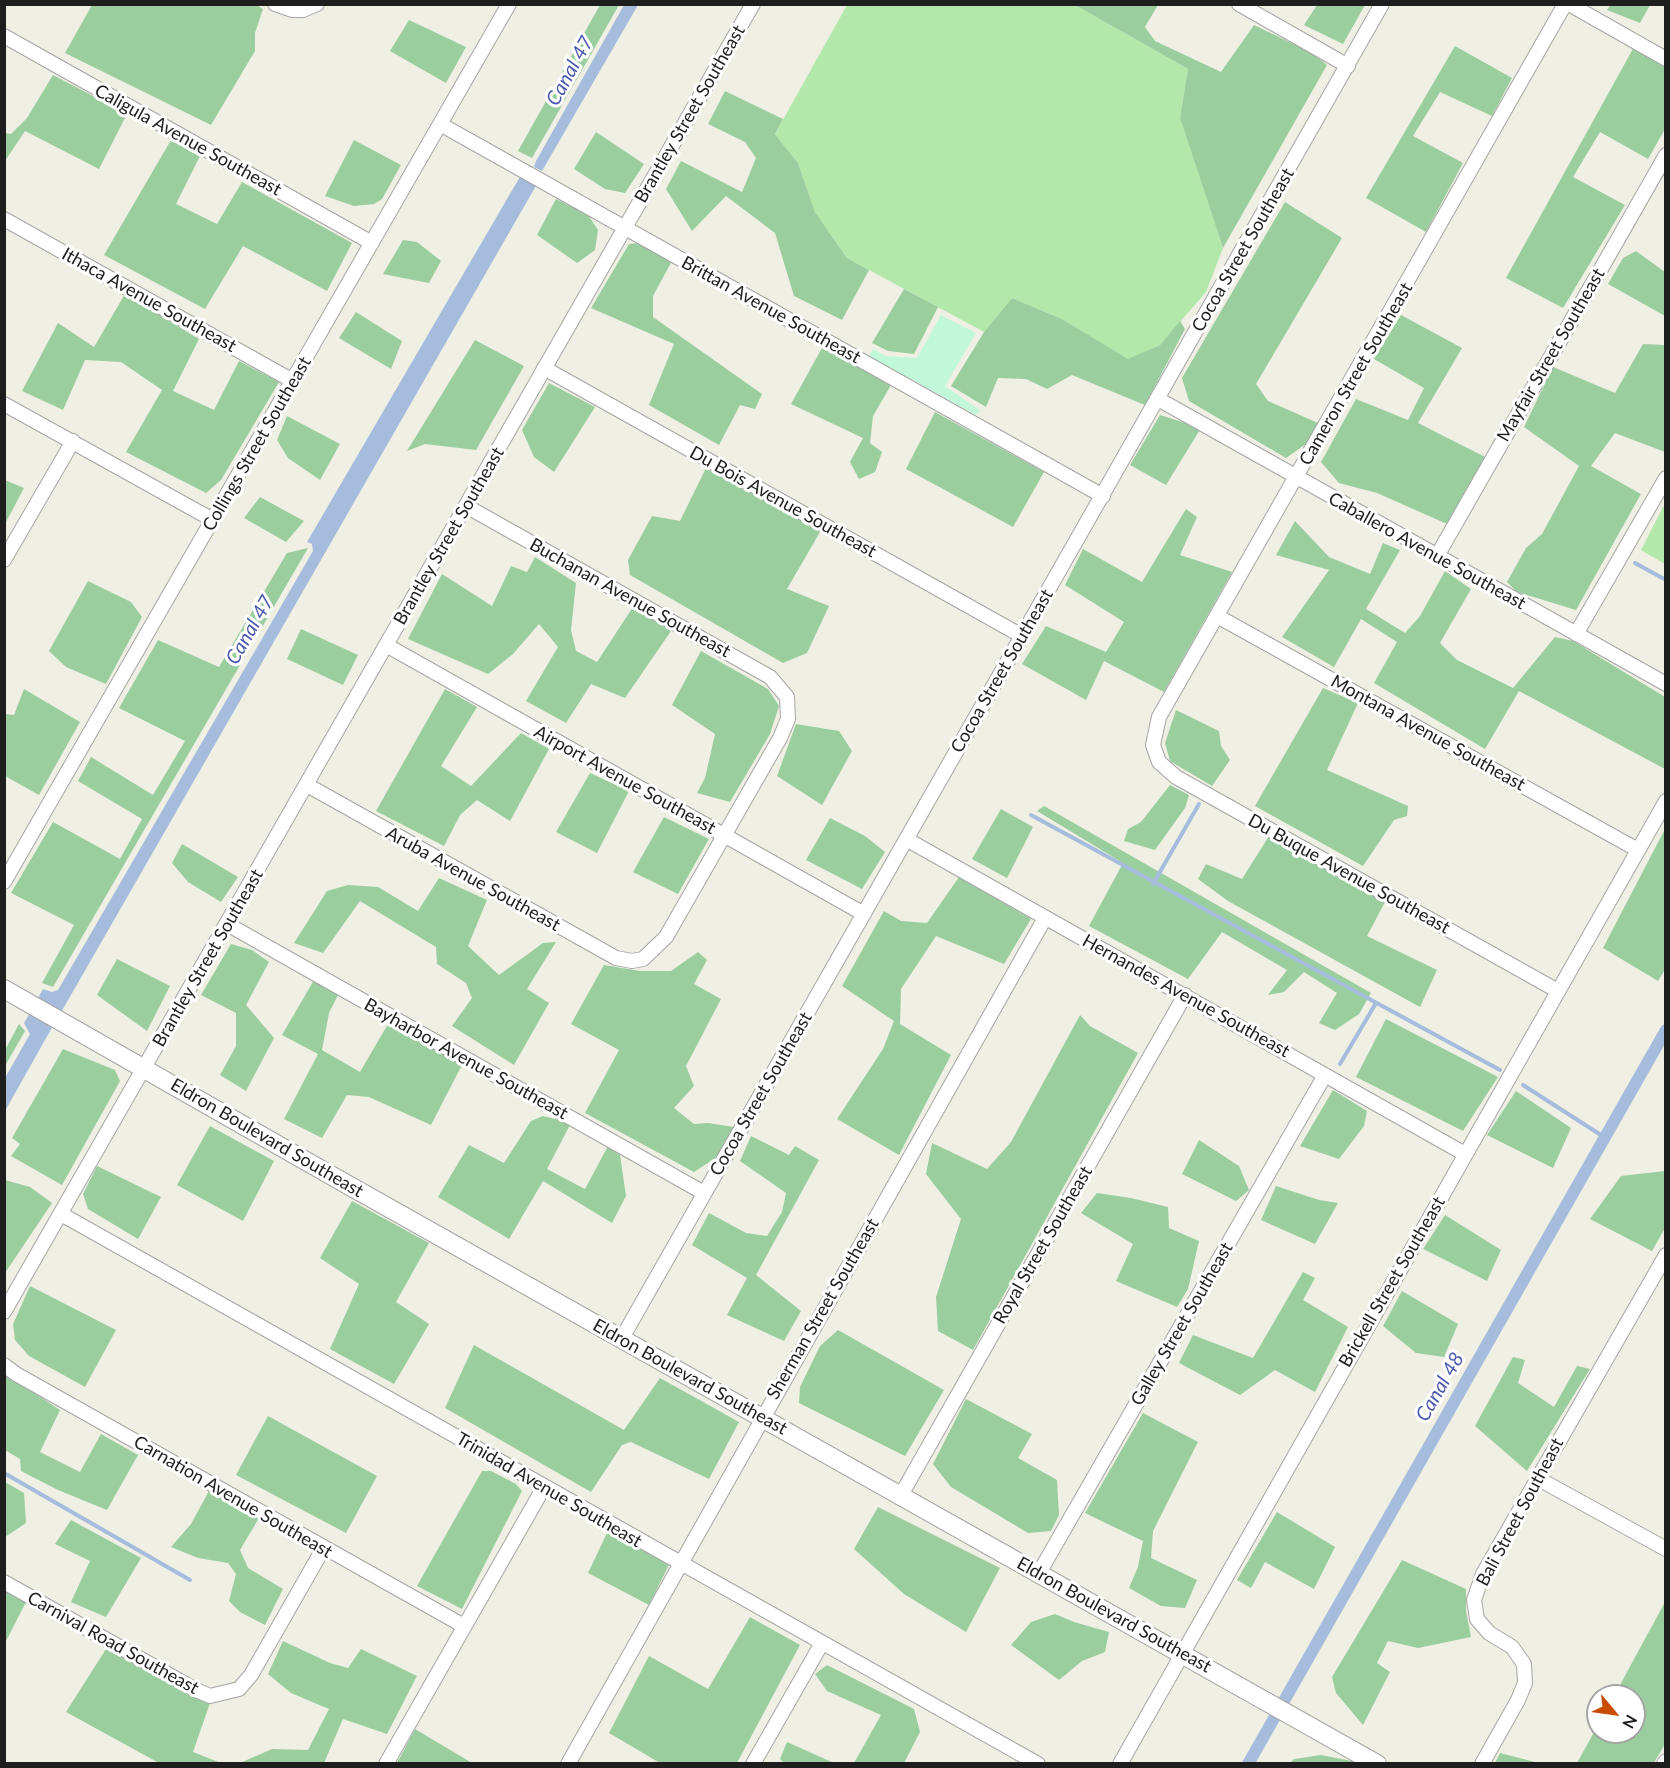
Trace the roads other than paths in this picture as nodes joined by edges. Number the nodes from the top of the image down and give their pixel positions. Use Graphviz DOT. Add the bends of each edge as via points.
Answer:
graph roads {
  1 [pos="275,4"];
  2 [pos="317,4"];
  3 [pos="509,4"];
  4 [pos="753,4"];
  5 [pos="1239,4"];
  6 [pos="1382,4"];
  7 [pos="1567,4"];
  8 [pos="4,36"];
  9 [pos="1665,59"];
  10 [pos="1348,66"];
  11 [pos="440,124"];
  12 [pos="1665,155"];
  13 [pos="4,219"];
  14 [pos="626,226"];
  15 [pos="372,243"];
  16 [pos="544,368"];
  17 [pos="293,381"];
  18 [pos="1158,399"];
  19 [pos="4,404"];
  20 [pos="73,441"];
  21 [pos="1297,478"];
  22 [pos="1665,478"];
  23 [pos="1103,496"];
  24 [pos="466,506"];
  25 [pos="213,520"];
  26 [pos="1437,556"];
  27 [pos="4,560"];
  28 [pos="1217,616"];
  29 [pos="1576,634"];
  30 [pos="1022,636"];
  31 [pos="386,645"];
  32 [pos="1665,684"];
  33 [pos="1153,745"];
  34 [pos="307,785"];
  35 [pos="1665,801"];
  36 [pos="724,835"];
  37 [pos="906,839"];
  38 [pos="1638,850"];
  39 [pos="4,882"];
  40 [pos="864,914"];
  41 [pos="1046,918"];
  42 [pos="227,924"];
  43 [pos="4,989"];
  44 [pos="1558,991"];
  45 [pos="1185,995"];
  46 [pos="146,1069"];
  47 [pos="1325,1075"];
  48 [pos="1465,1154"];
  49 [pos="704,1193"];
  50 [pos="61,1214"];
  51 [pos="1665,1255"];
  52 [pos="4,1312"];
  53 [pos="622,1338"];
  54 [pos="4,1365"];
  55 [pos="761,1417"];
  56 [pos="1537,1478"];
  57 [pos="544,1487"];
  58 [pos="901,1496"];
  59 [pos="323,1549"];
  60 [pos="1665,1549"];
  61 [pos="681,1565"];
  62 [pos="1039,1573"];
  63 [pos="4,1582"];
  64 [pos="464,1626"];
  65 [pos="822,1643"];
  66 [pos="1181,1653"];
  67 [pos="1376,1763"];
  68 [pos="386,1764"];
  69 [pos="567,1764"];
  70 [pos="753,1764"];
  71 [pos="1038,1764"];
  72 [pos="1120,1764"];
  73 [pos="1482,1764"];
  1 -- 2 [label="street" via="303,10"];
  3 -- 11 [label="street, Collings Street Southeast"];
  4 -- 14 [label="street, Brantley Street Southeast"];
  5 -- 10 [label="street"];
  6 -- 10 [label="street, Cocoa Street Southeast"];
  7 -- 9 [label="street"];
  7 -- 21 [label="street, Cameron Street Southeast"];
  8 -- 15 [label="street, Caligula Avenue Southeast"];
  10 -- 18 [label="street, Cocoa Street Southeast"];
  11 -- 14 [label="street, Brittan Avenue Southeast"];
  11 -- 15 [label="street, Collings Street Southeast"];
  12 -- 26 [label="street, Mayfair Street Southeast"];
  13 -- 17 [label="street, Ithaca Avenue Southeast"];
  14 -- 16 [label="street, Brantley Street Southeast"];
  14 -- 23 [label="street, Brittan Avenue Southeast"];
  15 -- 17 [label="street, Collings Street Southeast"];
  16 -- 24 [label="street, Brantley Street Southeast"];
  16 -- 30 [label="street, Du Bois Avenue Southeast"];
  17 -- 25 [label="street, Collings Street Southeast"];
  18 -- 21 [label="street, Caballero Avenue Southeast"];
  18 -- 23 [label="street, Cocoa Street Southeast"];
  19 -- 20 [label="street"];
  20 -- 25 [label="street"];
  20 -- 27 [label="street"];
  21 -- 26 [label="street, Caballero Avenue Southeast"];
  21 -- 28 [label="street, Cameron Street Southeast"];
  22 -- 29 [label="street"];
  23 -- 30 [label="street, Cocoa Street Southeast"];
  24 -- 31 [label="street, Brantley Street Southeast"];
  24 -- 36 [label="street, Buchanan Avenue Southeast" via="770,677 787,697 788,719 780,738"];
  25 -- 39 [label="street, Collings Street Southeast"];
  26 -- 29 [label="street, Caballero Avenue Southeast"];
  28 -- 33 [label="street, Cameron Street Southeast" via="1159,717"];
  28 -- 38 [label="street, Montana Avenue Southeast"];
  29 -- 32 [label="street, Caballero Avenue Southeast"];
  30 -- 37 [label="street, Cocoa Street Southeast"];
  31 -- 34 [label="street, Brantley Street Southeast"];
  31 -- 36 [label="street, Airport Avenue Southeast"];
  33 -- 44 [label="street, Du Buque Avenue Southeast" via="1158,762 1176,777"];
  34 -- 36 [label="street, Aruba Avenue Southeast" via="616,958 632,961 643,959 666,937"];
  34 -- 42 [label="street, Brantley Street Southeast"];
  35 -- 38 [label="street, Brickell Street Southeast"];
  36 -- 40 [label="street, Airport Avenue Southeast"];
  37 -- 40 [label="street, Cocoa Street Southeast"];
  37 -- 41 [label="street, Hernandes Avenue Southeast"];
  38 -- 44 [label="street, Brickell Street Southeast"];
  40 -- 49 [label="street, Cocoa Street Southeast"];
  41 -- 45 [label="street, Hernandes Avenue Southeast"];
  41 -- 55 [label="street, Sherman Street Southeast"];
  42 -- 46 [label="street, Brantley Street Southeast"];
  42 -- 49 [label="street, Bayharbor Avenue Southeast"];
  43 -- 46 [label="street, Eldron Boulevard Southeast"];
  44 -- 48 [label="street, Brickell Street Southeast"];
  45 -- 47 [label="street, Hernandes Avenue Southeast"];
  45 -- 58 [label="street, Royal Street Southeast"];
  46 -- 50 [label="street, Brantley Street Southeast"];
  46 -- 53 [label="street, Eldron Boulevard Southeast"];
  47 -- 48 [label="street, Hernandes Avenue Southeast"];
  47 -- 62 [label="street, Galley Street Southeast"];
  48 -- 66 [label="street, Brickell Street Southeast"];
  49 -- 53 [label="street, Cocoa Street Southeast"];
  50 -- 52 [label="street, Brantley Street Southeast"];
  50 -- 57 [label="street, Trinidad Avenue Southeast"];
  51 -- 56 [label="street, Bali Street Southeast"];
  53 -- 55 [label="street, Eldron Boulevard Southeast"];
  54 -- 59 [label="street, Carnation Avenue Southeast"];
  55 -- 58 [label="street, Eldron Boulevard Southeast"];
  55 -- 61 [label="street, Sherman Street Southeast"];
  56 -- 60 [label="street"];
  56 -- 73 [label="street, Bali Street Southeast" via="1483,1574 1474,1600 1477,1619 1489,1633 1512,1647 1524,1664 1518,1700"];
  57 -- 61 [label="street, Trinidad Avenue Southeast"];
  57 -- 64 [label="street"];
  58 -- 62 [label="street, Eldron Boulevard Southeast"];
  59 -- 63 [label="street, Carnival Road Southeast" via="251,1675 238,1689 210,1696"];
  59 -- 64 [label="street, Carnation Avenue Southeast"];
  61 -- 65 [label="street, Trinidad Avenue Southeast"];
  61 -- 69 [label="street, Sherman Street Southeast"];
  62 -- 66 [label="street, Eldron Boulevard Southeast"];
  64 -- 68 [label="street"];
  65 -- 70 [label="street"];
  65 -- 71 [label="street, Trinidad Avenue Southeast"];
  66 -- 67 [label="street, Eldron Boulevard Southeast"];
  66 -- 72 [label="street, Brickell Street Southeast"];
}
